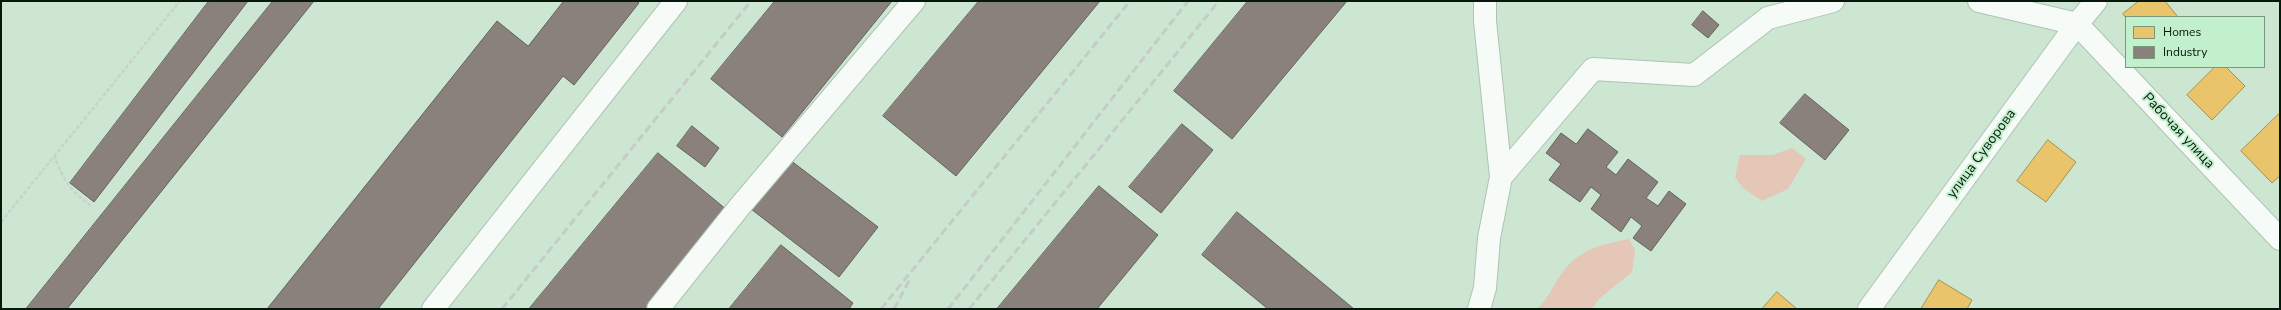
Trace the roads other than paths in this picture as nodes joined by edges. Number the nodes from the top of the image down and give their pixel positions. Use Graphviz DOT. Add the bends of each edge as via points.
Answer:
graph roads {
  1 [pos="676,1"];
  2 [pos="914,1"];
  3 [pos="1485,1"];
  4 [pos="1833,1"];
  5 [pos="1979,1"];
  6 [pos="2096,1"];
  7 [pos="2077,24"];
  8 [pos="1501,177"];
  9 [pos="2280,239"];
  10 [pos="433,309"];
  11 [pos="658,309"];
  12 [pos="1479,309"];
  13 [pos="1869,309"];
  1 -- 10 [label="street"];
  2 -- 11 [label="street" via="741,205"];
  3 -- 8 [label="street"];
  4 -- 8 [label="street" via="1768,18 1694,75 1593,68"];
  5 -- 7 [label="street"];
  6 -- 7 [label="street, улица Суворова"];
  7 -- 9 [label="street, Рабочая улица"];
  7 -- 13 [label="street, улица Суворова"];
  8 -- 12 [label="street" via="1489,238 1485,288"];
}
